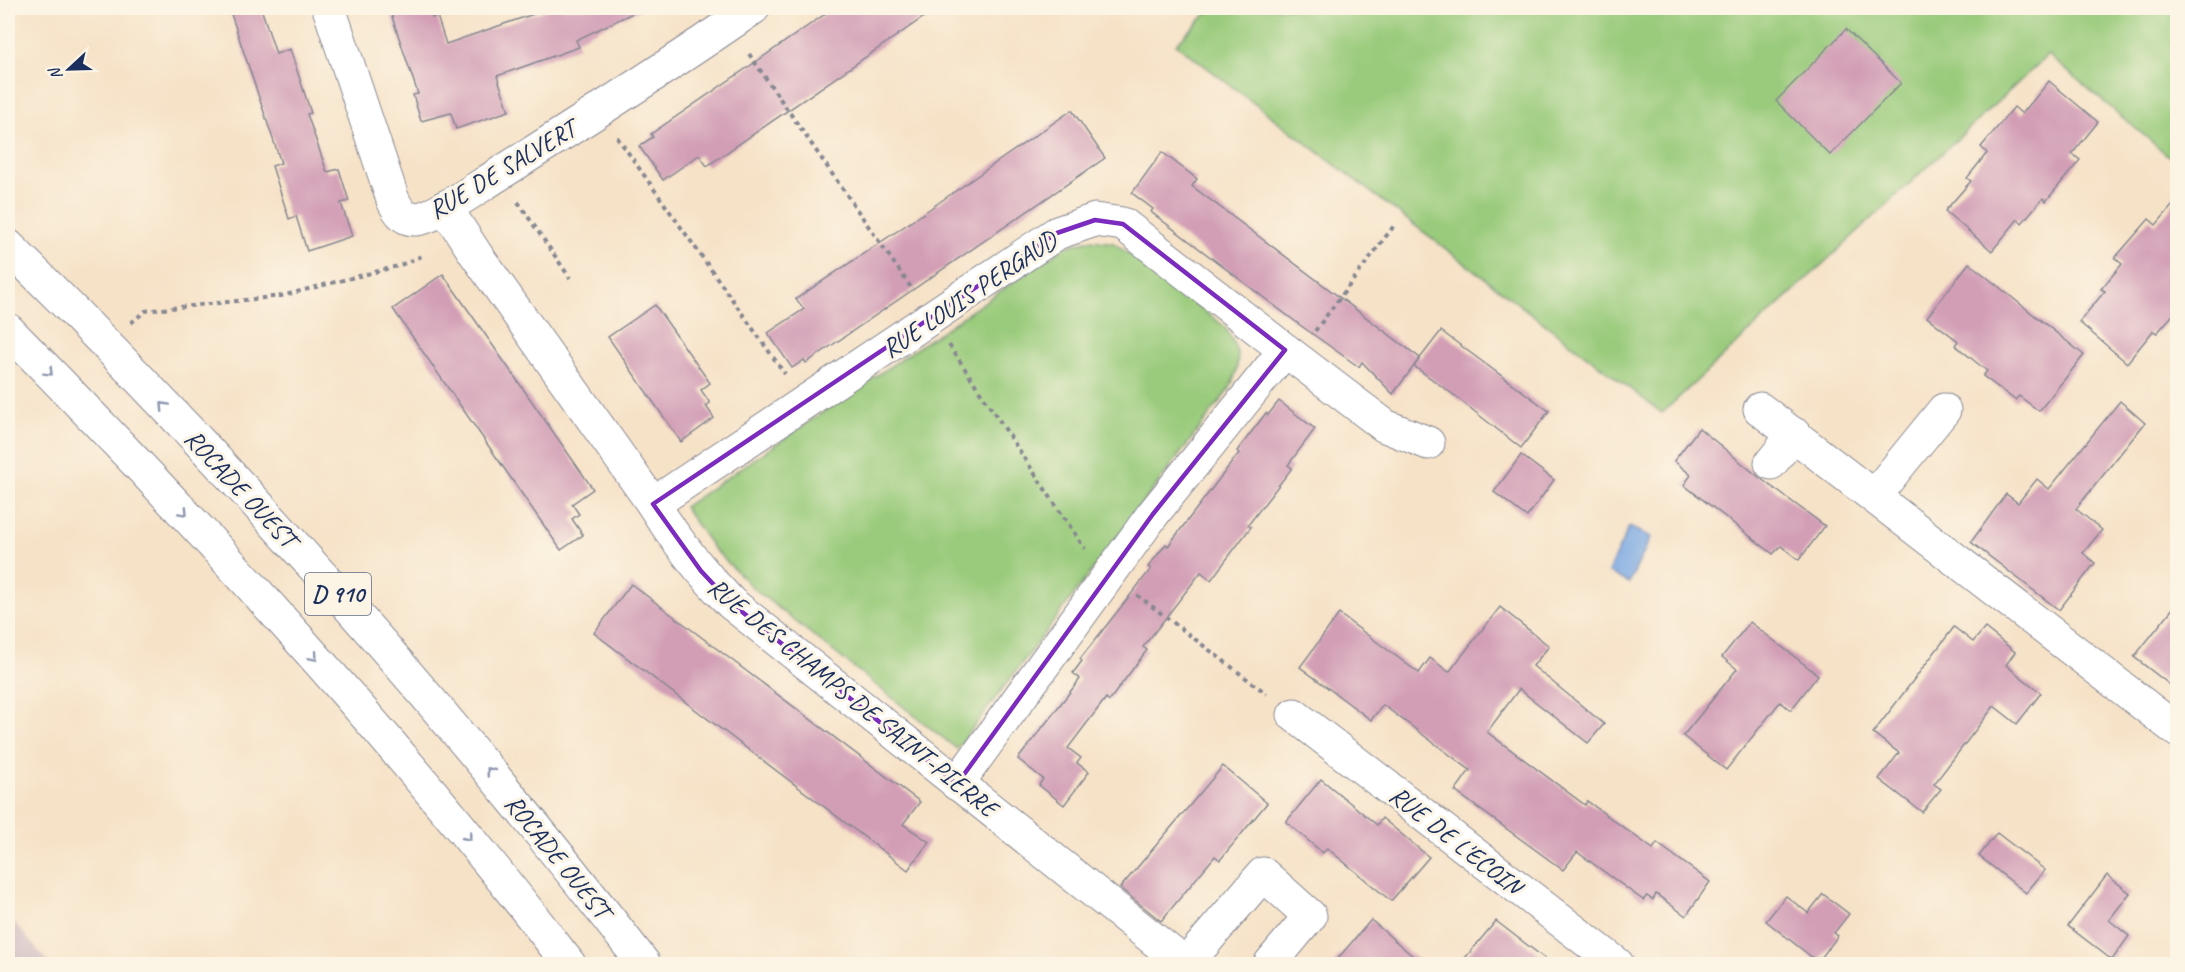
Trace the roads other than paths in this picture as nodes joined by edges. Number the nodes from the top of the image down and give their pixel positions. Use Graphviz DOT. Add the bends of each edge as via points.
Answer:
graph roads {
  1 [pos="329,8"];
  2 [pos="741,16"];
  3 [pos="445,207"];
  4 [pos="8,246"];
  5 [pos="8,330"];
  6 [pos="1290,354"];
  7 [pos="1760,409"];
  8 [pos="1944,410"];
  9 [pos="1794,434"];
  10 [pos="1428,443"];
  11 [pos="1771,463"];
  12 [pos="1874,496"];
  13 [pos="653,504"];
  14 [pos="1294,715"];
  15 [pos="2178,731"];
  16 [pos="957,784"];
  17 [pos="569,964"];
  18 [pos="644,964"];
  19 [pos="1186,964"];
  20 [pos="1270,964"];
  21 [pos="1617,964"];
  1 -- 3 [label="street, RUE DE SALVERT" via="399,212 416,219"];
  2 -- 3 [label="street, RUE DE SALVERT" via="600,111"];
  3 -- 13 [label="street, RUE DES CHAMPS DE SAINT-PIERRE"];
  18 -- 4 [label="street, ROCADE OUEST / D 910, one-way" via="464,738 397,662 241,487"];
  5 -- 17 [label="street, D 910, one-way" via="307,648 418,776"];
  6 -- 10 [label="street, RUE LOUIS PERGAUD" via="1385,426"];
  6 -- 13 [label="street, RUE LOUIS PERGAUD" via="1123,225 1095,220 1058,233"];
  6 -- 16 [label="street" via="1153,514"];
  7 -- 9 [label="street"];
  8 -- 12 [label="street"];
  9 -- 11 [label="street"];
  9 -- 12 [label="street"];
  12 -- 15 [label="street"];
  13 -- 16 [label="street, RUE DES CHAMPS DE SAINT-PIERRE" via="701,572 731,603"];
  14 -- 21 [label="street, RUE DE L'ECOIN"];
  16 -- 19 [label="street, RUE DES CHAMPS DE SAINT-PIERRE"];
  19 -- 20 [label="street" via="1263,874 1310,916"];
}
